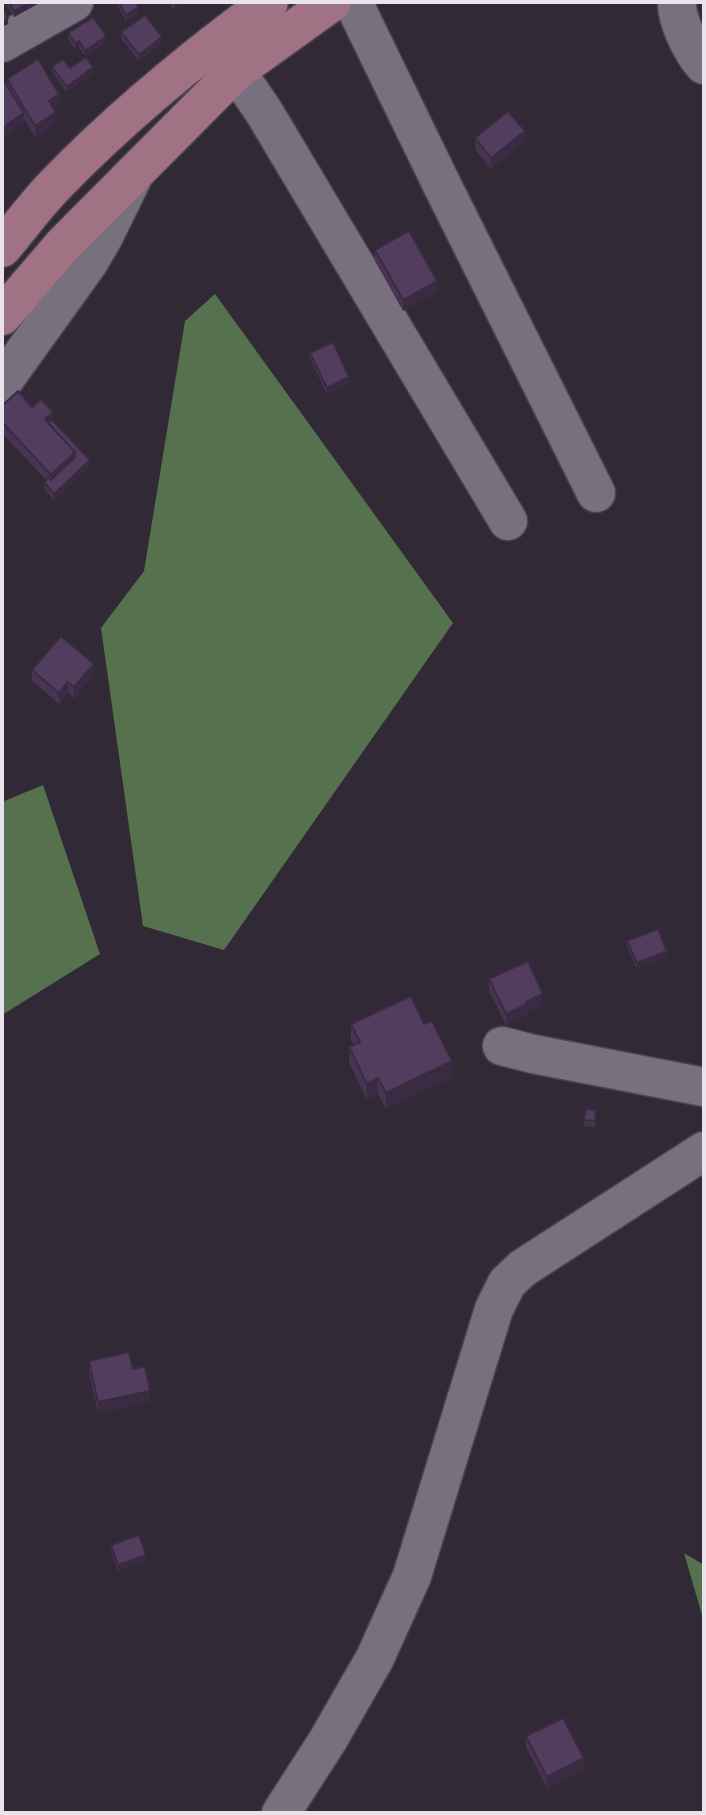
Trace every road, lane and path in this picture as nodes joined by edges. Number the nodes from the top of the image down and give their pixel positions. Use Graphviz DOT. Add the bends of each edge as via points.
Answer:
graph roads {
  1 [pos="74,2"];
  2 [pos="269,2"];
  3 [pos="332,2"];
  4 [pos="353,2"];
  5 [pos="677,2"];
  6 [pos="2,43"];
  7 [pos="704,65"];
  8 [pos="236,71"];
  9 [pos="137,169"];
  10 [pos="56,184"];
  11 [pos="2,215"];
  12 [pos="2,248"];
  13 [pos="2,316"];
  14 [pos="2,383"];
  15 [pos="596,494"];
  16 [pos="508,521"];
  17 [pos="502,1046"];
  18 [pos="704,1087"];
  19 [pos="704,1151"];
  20 [pos="282,1813"];
  1 -- 6 [label="street"];
  2 -- 10 [label="main road" via="157,89"];
  3 -- 8 [label="main road"];
  4 -- 15 [label="street"];
  5 -- 7 [label="street" via="685,32"];
  8 -- 9 [label="main road"];
  8 -- 16 [label="street"];
  9 -- 13 [label="main road"];
  9 -- 14 [label="street" via="89,262"];
  10 -- 11 [label="street"];
  10 -- 12 [label="main road"];
  17 -- 18 [label="street"];
  19 -- 20 [label="street" via="523,1268 507,1283 412,1576 375,1658"];
}
